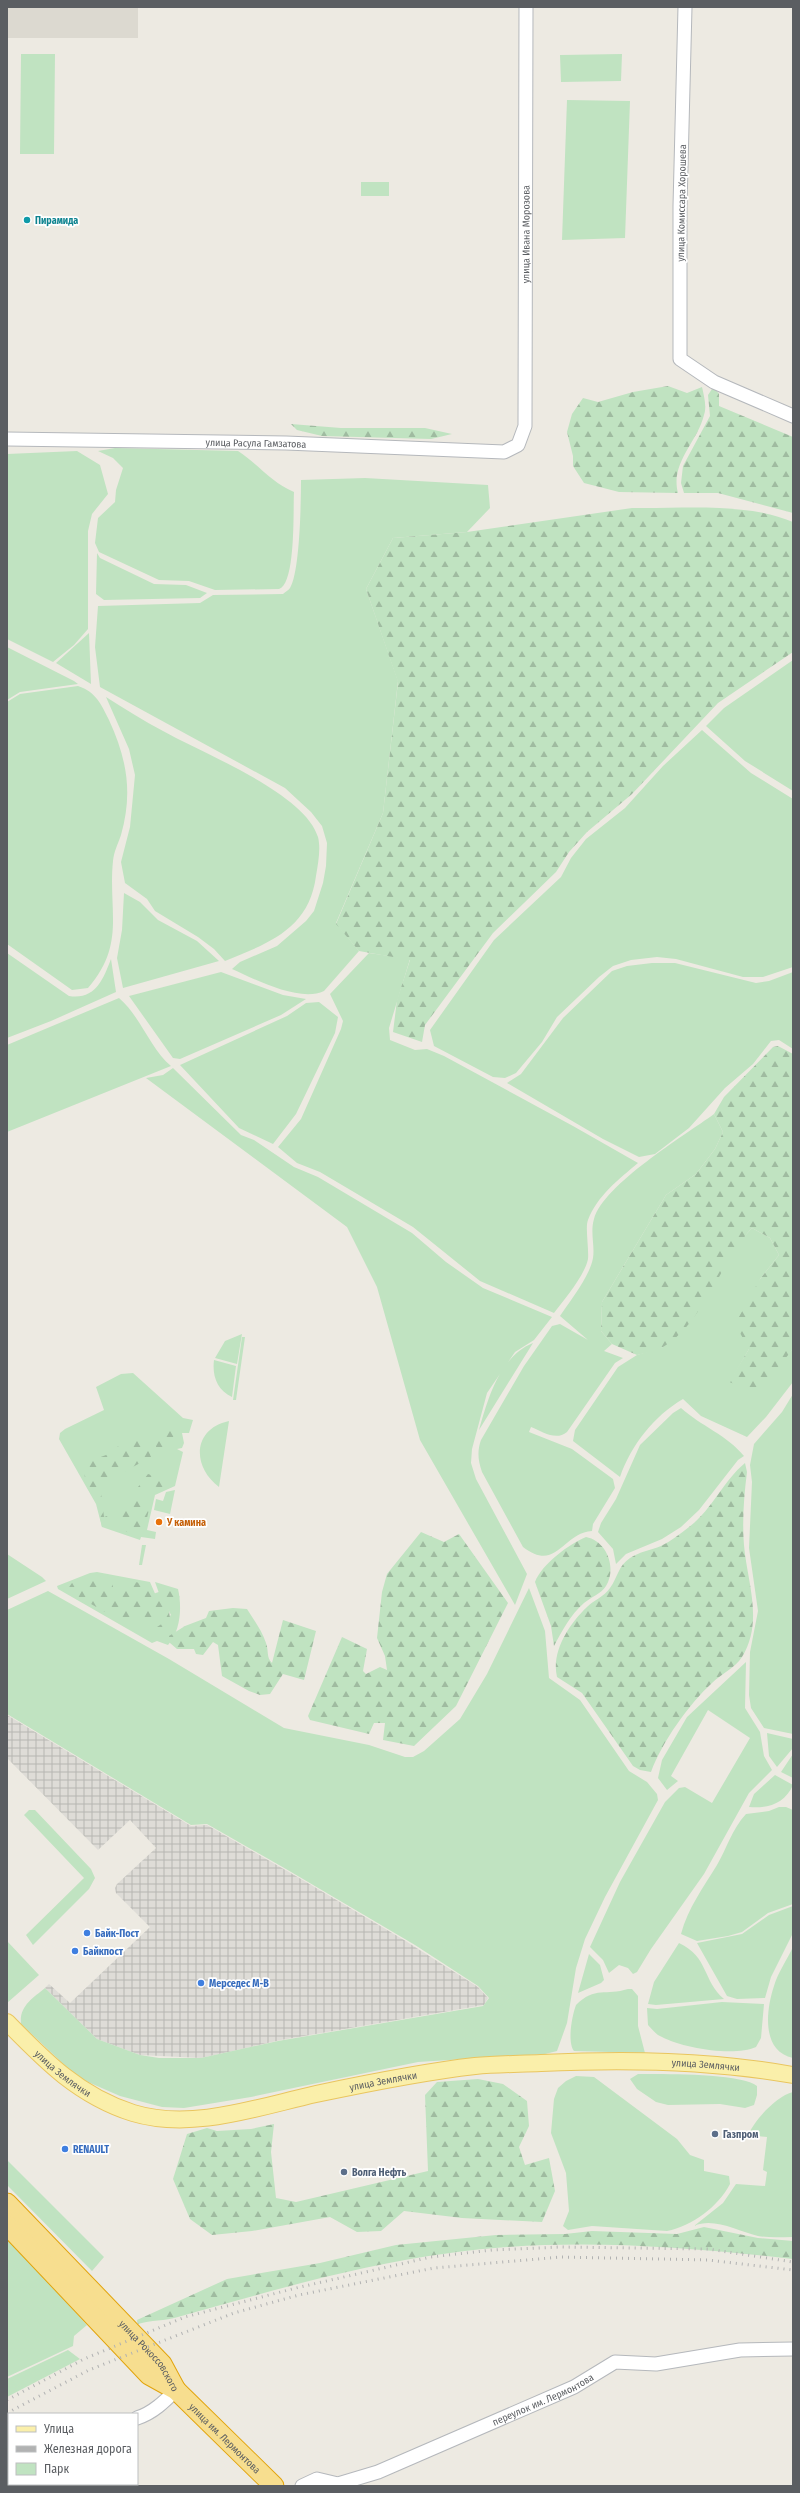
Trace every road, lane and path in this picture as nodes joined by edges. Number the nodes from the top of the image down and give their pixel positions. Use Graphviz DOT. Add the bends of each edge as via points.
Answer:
graph roads {
  1 [pos="526,7"];
  2 [pos="685,7"];
  3 [pos="793,416"];
  4 [pos="7,439"];
  5 [pos="504,452"];
  6 [pos="7,2022"];
  7 [pos="793,2075"];
  8 [pos="7,2203"];
  9 [pos="7,2225"];
  10 [pos="793,2349"];
  11 [pos="176,2390"];
  12 [pos="138,2418"];
  13 [pos="274,2486"];
  14 [pos="302,2486"];
  1 -- 5 [label="street, улица Ивана Морозова" via="525,426 518,446"];
  2 -- 3 [label="street, улица Комиссара Хорошева" via="680,206 680,358 714,382"];
  4 -- 5 [label="street, улица Расула Гамзатова" via="286,443"];
  6 -- 7 [label="main road, улица Землячки" via="53,2068 87,2094 134,2113 173,2119 229,2114 356,2086 476,2066 655,2060"];
  8 -- 11 [label="highway, улица Рокоссовского" via="162,2364"];
  9 -- 11 [label="highway, улица Рокоссовского" via="149,2375"];
  10 -- 14 [label="street, переулок им. Лермонтова" via="740,2350 656,2364 615,2362 574,2387 378,2472 338,2484 316,2479"];
  11 -- 12 [label="street" via="162,2404"];
  11 -- 13 [label="highway, улица им. Лермонтова"];
}
